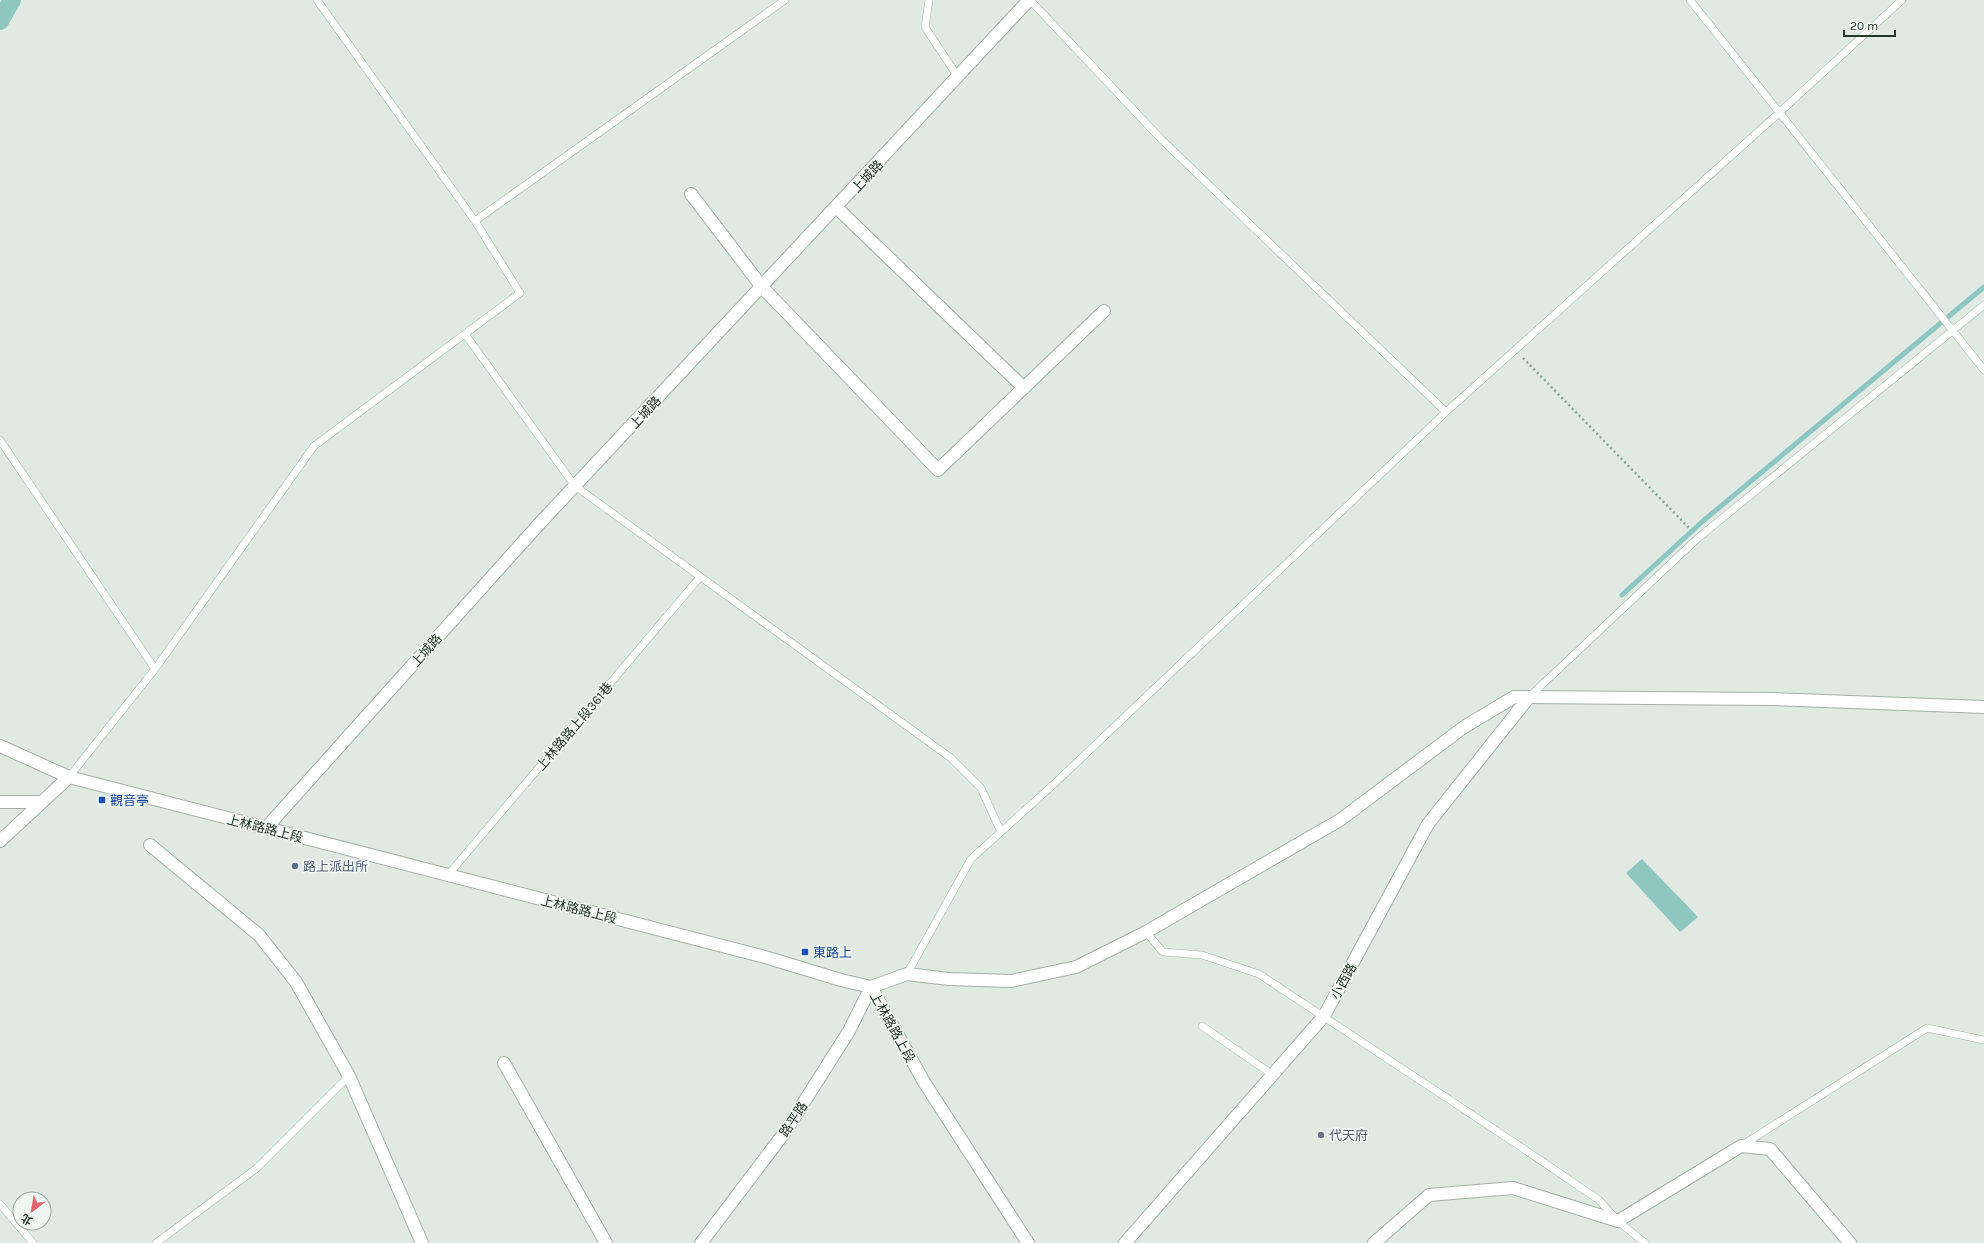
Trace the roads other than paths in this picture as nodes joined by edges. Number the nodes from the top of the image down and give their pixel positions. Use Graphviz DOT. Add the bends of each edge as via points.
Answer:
graph roads {
  1 [pos="317,0"];
  2 [pos="785,0"];
  3 [pos="930,0"];
  4 [pos="1030,0"];
  5 [pos="1690,0"];
  6 [pos="1902,0"];
  7 [pos="958,77"];
  8 [pos="1780,112"];
  9 [pos="691,194"];
  10 [pos="837,208"];
  11 [pos="475,221"];
  12 [pos="762,287"];
  13 [pos="1984,305"];
  14 [pos="1104,311"];
  15 [pos="1954,331"];
  16 [pos="465,334"];
  17 [pos="1984,370"];
  18 [pos="1024,388"];
  19 [pos="1446,412"];
  20 [pos="0,440"];
  21 [pos="575,486"];
  22 [pos="700,577"];
  23 [pos="155,669"];
  24 [pos="1529,697"];
  25 [pos="1984,707"];
  26 [pos="0,746"];
  27 [pos="68,777"];
  28 [pos="0,802"];
  29 [pos="41,802"];
  30 [pos="266,828"];
  31 [pos="1001,832"];
  32 [pos="0,841"];
  33 [pos="150,845"];
  34 [pos="448,875"];
  35 [pos="1146,932"];
  36 [pos="907,974"];
  37 [pos="871,987"];
  38 [pos="1324,1016"];
  39 [pos="1202,1026"];
  40 [pos="1984,1040"];
  41 [pos="504,1063"];
  42 [pos="1273,1075"];
  43 [pos="349,1076"];
  44 [pos="1741,1146"];
  45 [pos="0,1204"];
  46 [pos="1618,1221"];
  47 [pos="33,1243"];
  48 [pos="156,1243"];
  49 [pos="422,1243"];
  50 [pos="606,1243"];
  51 [pos="701,1243"];
  52 [pos="1028,1243"];
  53 [pos="1125,1243"];
  54 [pos="1374,1243"];
  55 [pos="1645,1243"];
  56 [pos="1850,1243"];
  1 -- 11 [label="lane"];
  2 -- 11 [label="lane"];
  3 -- 7 [label="lane" via="925,27"];
  4 -- 7 [label="street, 上城路"];
  4 -- 19 [label="lane" via="1161,139"];
  5 -- 8 [label="lane"];
  6 -- 8 [label="lane"];
  7 -- 10 [label="street, 上城路"];
  8 -- 15 [label="lane"];
  8 -- 19 [label="lane"];
  9 -- 12 [label="street"];
  10 -- 12 [label="street, 上城路"];
  10 -- 18 [label="street"];
  11 -- 16 [label="lane" via="520,293"];
  12 -- 18 [label="street" via="938,470"];
  12 -- 21 [label="street, 上城路"];
  13 -- 15 [label="lane"];
  14 -- 18 [label="street"];
  15 -- 17 [label="lane"];
  15 -- 24 [label="lane" via="1698,538"];
  16 -- 21 [label="lane"];
  16 -- 23 [label="lane" via="314,446"];
  19 -- 31 [label="lane"];
  20 -- 23 [label="lane"];
  21 -- 22 [label="lane"];
  21 -- 30 [label="street, 上城路"];
  22 -- 31 [label="lane" via="951,758 981,788"];
  22 -- 34 [label="lane, 上林路路上段361巷"];
  23 -- 27 [label="lane"];
  24 -- 25 [label="street" via="1773,699"];
  24 -- 35 [label="street" via="1514,697 1464,727 1340,820"];
  24 -- 38 [label="street, 小西路" via="1428,824"];
  26 -- 27 [label="street, 上林路路上段"];
  27 -- 29 [label="street"];
  27 -- 30 [label="street, 上林路路上段"];
  28 -- 29 [label="street"];
  29 -- 32 [label="street"];
  30 -- 34 [label="street, 上林路路上段"];
  31 -- 36 [label="lane" via="971,859"];
  33 -- 43 [label="street" via="259,935 296,982"];
  34 -- 37 [label="street, 上林路路上段" via="766,957"];
  35 -- 36 [label="street" via="1076,968 1010,981"];
  35 -- 38 [label="lane" via="1163,952 1202,955 1259,974"];
  36 -- 37 [label="street"];
  37 -- 51 [label="street, 路平路" via="849,1031 785,1132"];
  37 -- 52 [label="street, 上林路路上段" via="924,1082"];
  38 -- 42 [label="street, 小西路"];
  38 -- 46 [label="lane" via="1599,1200"];
  39 -- 42 [label="lane"];
  40 -- 44 [label="lane" via="1927,1028"];
  41 -- 50 [label="street"];
  42 -- 53 [label="street, 小西路"];
  43 -- 48 [label="lane" via="258,1168"];
  43 -- 49 [label="street"];
  44 -- 46 [label="street"];
  44 -- 56 [label="street" via="1770,1149"];
  45 -- 47 [label="lane"];
  46 -- 54 [label="street" via="1513,1188 1429,1195"];
  46 -- 55 [label="lane"];
}
